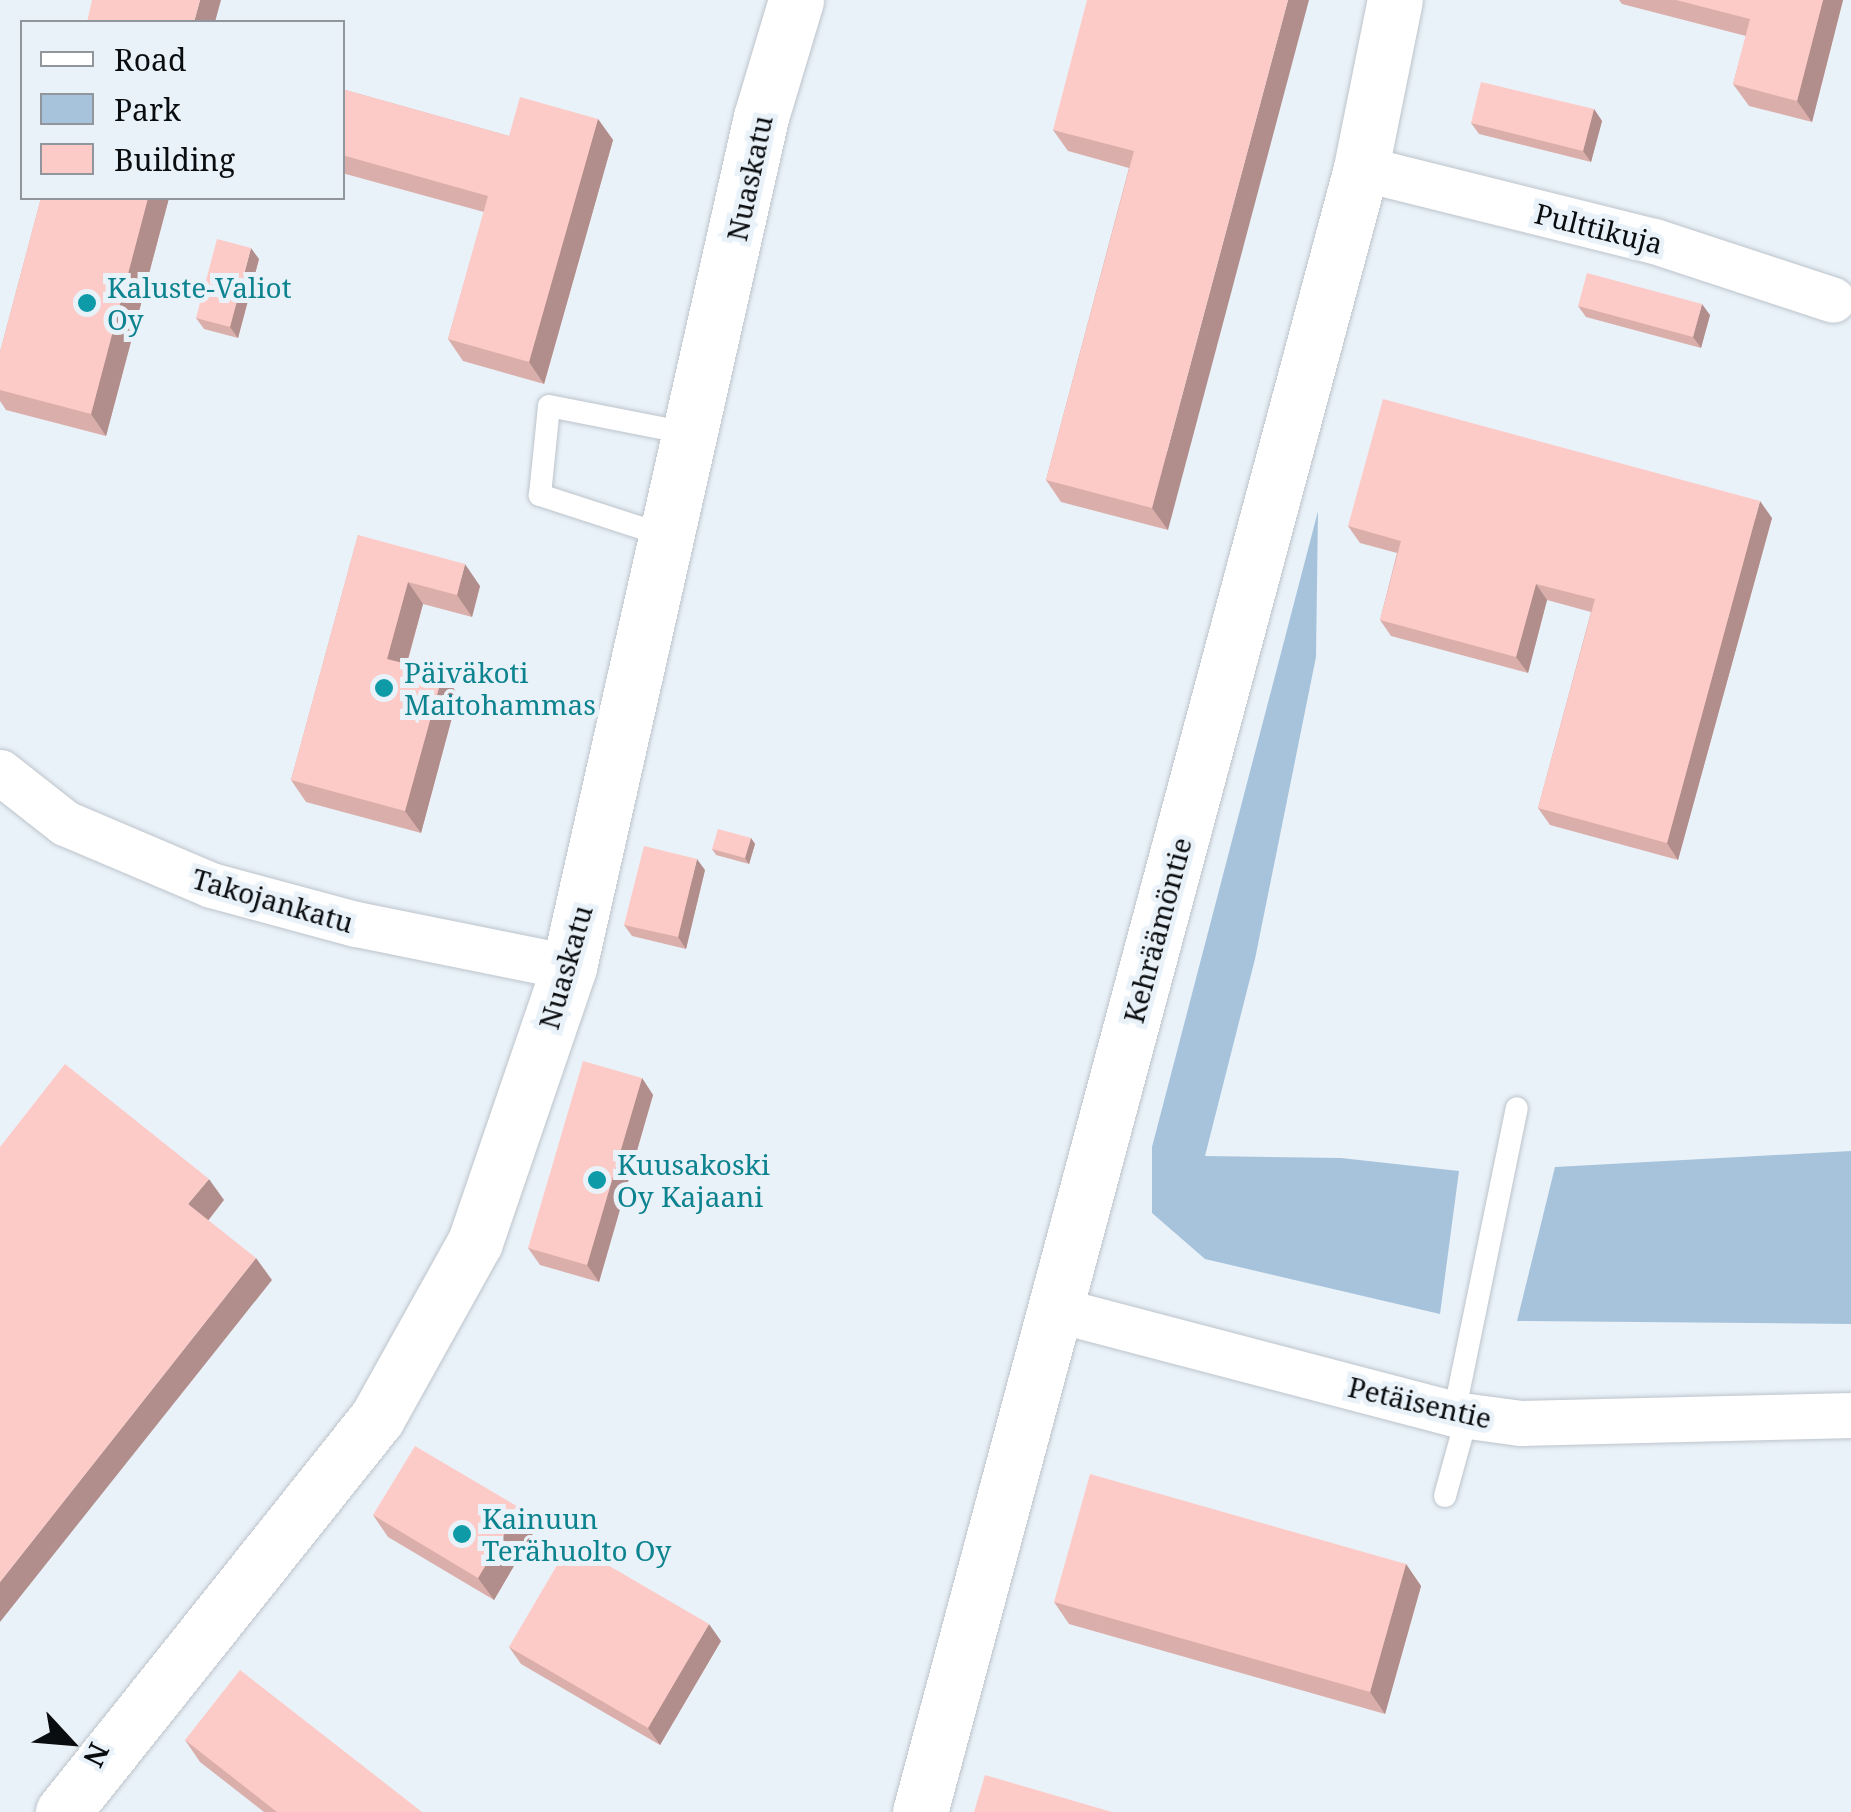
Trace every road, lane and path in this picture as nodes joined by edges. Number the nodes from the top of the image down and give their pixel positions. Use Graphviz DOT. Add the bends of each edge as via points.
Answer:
graph roads {
  1 [pos="796,0"];
  2 [pos="1399,15"];
  3 [pos="1361,168"];
  4 [pos="1833,300"];
  5 [pos="694,434"];
  6 [pos="670,537"];
  7 [pos="0,772"];
  8 [pos="570,967"];
  9 [pos="1517,1108"];
  10 [pos="1058,1310"];
  11 [pos="1460,1415"];
  12 [pos="1851,1415"];
  13 [pos="1445,1496"];
  14 [pos="63,1812"];
  15 [pos="920,1812"];
  1 -- 5 [label="street, Nuaskatu" via="762,117"];
  2 -- 3 [label="street, Kehräämöntie"];
  3 -- 4 [label="street, Pulttikuja" via="1654,241"];
  3 -- 10 [label="street, Kehräämöntie"];
  5 -- 6 [label="street, Nuaskatu"];
  5 -- 6 [label="lane" via="548,406 540,495"];
  6 -- 8 [label="street, Nuaskatu"];
  7 -- 8 [label="street, Takojankatu" via="65,822 211,885 356,924"];
  8 -- 14 [label="street, Nuaskatu" via="474,1242 377,1418"];
  9 -- 11 [label="lane"];
  10 -- 11 [label="street, Petäisentie"];
  10 -- 15 [label="street, Kehräämöntie"];
  11 -- 12 [label="street, Petäisentie" via="1521,1423"];
  11 -- 13 [label="lane"];
}
